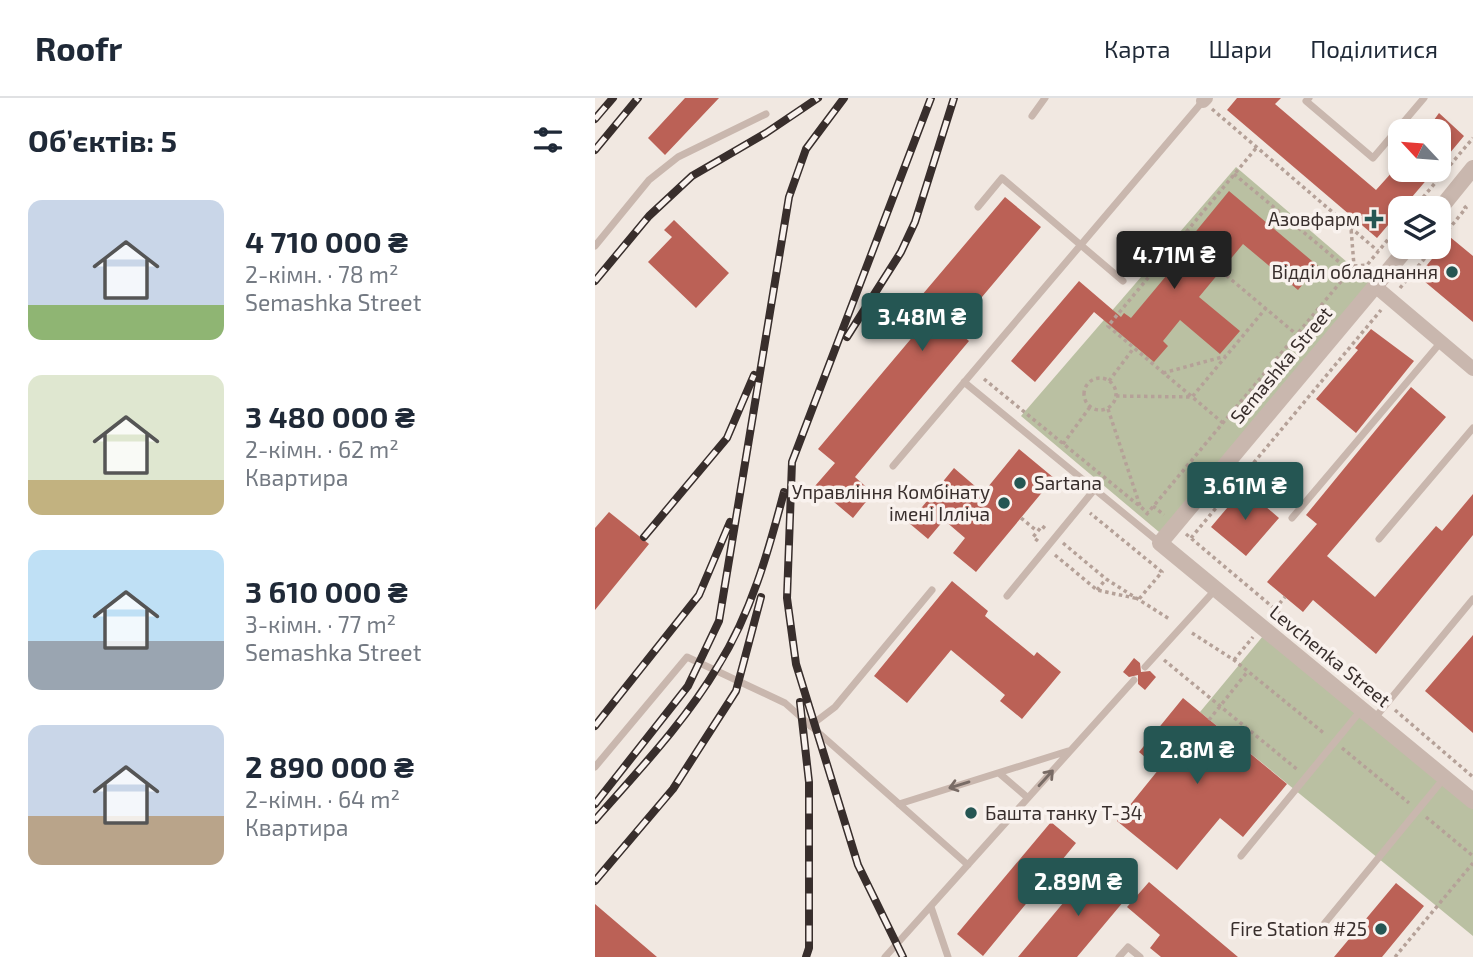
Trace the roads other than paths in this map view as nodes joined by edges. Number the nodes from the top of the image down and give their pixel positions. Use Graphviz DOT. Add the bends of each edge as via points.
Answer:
graph roads {
  1 [pos="1045,98"];
  2 [pos="1309,98"];
  3 [pos="1424,98"];
  4 [pos="1205,100"];
  5 [pos="766,114"];
  6 [pos="1033,116"];
  7 [pos="1473,169"];
  8 [pos="1451,196"];
  9 [pos="978,207"];
  10 [pos="1081,245"];
  11 [pos="595,246"];
  12 [pos="1398,259"];
  13 [pos="1123,281"];
  14 [pos="1375,286"];
  15 [pos="1441,342"];
  16 [pos="1473,369"];
  17 [pos="964,382"];
  18 [pos="1473,428"];
  19 [pos="893,466"];
  20 [pos="1094,490"];
  21 [pos="1292,518"];
  22 [pos="1379,539"];
  23 [pos="1160,543"];
  24 [pos="1216,589"];
  25 [pos="932,590"];
  26 [pos="1007,596"];
  27 [pos="1473,599"];
  28 [pos="1145,667"];
  29 [pos="1134,681"];
  30 [pos="1368,714"];
  31 [pos="810,726"];
  32 [pos="1071,750"];
  33 [pos="595,767"];
  34 [pos="999,772"];
  35 [pos="1444,777"];
  36 [pos="1028,798"];
  37 [pos="1473,801"];
  38 [pos="899,803"];
  39 [pos="1241,856"];
  40 [pos="968,865"];
  41 [pos="931,907"];
  42 [pos="1324,925"];
  43 [pos="885,957"];
  44 [pos="948,957"];
  45 [pos="1119,957"];
  46 [pos="1140,957"];
  1 -- 6 [label="lane"];
  2 -- 3 [label="lane" via="1306,101 1373,158"];
  4 -- 10 [label="lane"];
  5 -- 11 [label="lane" via="678,157 649,180"];
  7 -- 8 [label="street"];
  9 -- 10 [label="lane" via="1002,178"];
  10 -- 13 [label="lane"];
  10 -- 17 [label="lane"];
  12 -- 14 [label="street, Semashka Street"];
  14 -- 15 [label="street"];
  14 -- 23 [label="street, Semashka Street"];
  15 -- 16 [label="street"];
  15 -- 21 [label="lane"];
  17 -- 19 [label="lane"];
  17 -- 20 [label="lane"];
  18 -- 22 [label="lane"];
  20 -- 23 [label="lane"];
  20 -- 26 [label="lane"];
  23 -- 24 [label="street, Levchenka Street"];
  24 -- 28 [label="lane"];
  24 -- 30 [label="street, Levchenka Street"];
  25 -- 31 [label="lane" via="835,707"];
  27 -- 30 [label="lane" via="1386,704"];
  29 -- 32 [label="lane"];
  30 -- 35 [label="street, Levchenka Street"];
  30 -- 39 [label="lane" via="1335,742"];
  31 -- 33 [label="lane" via="785,703 687,657"];
  31 -- 38 [label="lane"];
  32 -- 34 [label="lane"];
  36 -- 32 [label="lane, one-way"];
  34 -- 36 [label="lane"];
  34 -- 38 [label="lane, one-way"];
  35 -- 37 [label="street, Levchenka Street"];
  35 -- 42 [label="lane"];
  36 -- 40 [label="lane"];
  38 -- 40 [label="lane"];
  40 -- 41 [label="lane"];
  41 -- 43 [label="lane"];
  41 -- 44 [label="lane"];
  45 -- 46 [label="lane" via="1128,947"];
}
